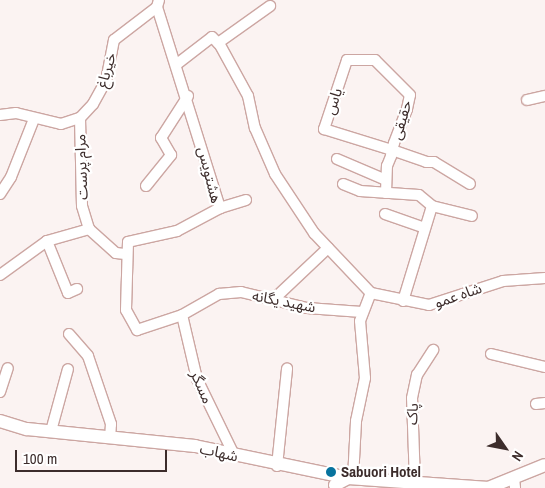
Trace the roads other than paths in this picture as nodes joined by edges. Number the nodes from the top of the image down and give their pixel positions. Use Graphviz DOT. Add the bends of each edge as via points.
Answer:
graph roads {
  1 [pos="158,4"];
  2 [pos="270,6"];
  3 [pos="218,43"];
  4 [pos="375,60"];
  5 [pos="176,64"];
  6 [pos="188,96"];
  7 [pos="545,96"];
  8 [pos="527,100"];
  9 [pos="0,115"];
  10 [pos="80,118"];
  11 [pos="34,119"];
  12 [pos="392,150"];
  13 [pos="337,159"];
  14 [pos="386,180"];
  15 [pos="343,184"];
  16 [pos="470,184"];
  17 [pos="146,186"];
  18 [pos="386,193"];
  19 [pos="0,194"];
  20 [pos="246,200"];
  21 [pos="432,206"];
  22 [pos="220,208"];
  23 [pos="385,214"];
  24 [pos="472,216"];
  25 [pos="425,228"];
  26 [pos="89,229"];
  27 [pos="47,241"];
  28 [pos="328,248"];
  29 [pos="125,254"];
  30 [pos="0,275"];
  31 [pos="545,278"];
  32 [pos="77,289"];
  33 [pos="371,293"];
  34 [pos="275,298"];
  35 [pos="404,301"];
  36 [pos="362,312"];
  37 [pos="182,315"];
  38 [pos="69,334"];
  39 [pos="433,350"];
  40 [pos="491,354"];
  41 [pos="545,367"];
  42 [pos="8,368"];
  43 [pos="68,369"];
  44 [pos="287,369"];
  45 [pos="0,392"];
  46 [pos="0,421"];
  47 [pos="51,431"];
  48 [pos="110,437"];
  49 [pos="234,455"];
  50 [pos="277,466"];
  51 [pos="294,469"];
  52 [pos="543,469"];
  53 [pos="351,478"];
  54 [pos="416,483"];
  55 [pos="514,483"];
  56 [pos="335,486"];
  57 [pos="446,486"];
  58 [pos="489,488"];
  1 -- 5 [label="street, هشتویس"];
  1 -- 10 [label="street, خیرباغ" via="114,40 106,81 94,104"];
  2 -- 3 [label="street"];
  3 -- 5 [label="street" via="212,37"];
  3 -- 28 [label="street" via="248,96 255,128 275,174"];
  4 -- 12 [label="street, حقیقی" via="410,96"];
  4 -- 12 [label="street, یاس" via="347,60 324,129"];
  5 -- 6 [label="street, هشتویس"];
  6 -- 17 [label="street" via="161,138 172,155"];
  6 -- 22 [label="street, هشتویس"];
  7 -- 8 [label="street"];
  9 -- 11 [label="street" via="16,114"];
  10 -- 11 [label="street" via="61,124"];
  10 -- 26 [label="street, مرام پرست" via="82,206"];
  11 -- 19 [label="street" via="11,176"];
  12 -- 14 [label="street, حقیقی"];
  12 -- 16 [label="street" via="434,162"];
  13 -- 14 [label="street"];
  14 -- 18 [label="street, حقیقی"];
  15 -- 18 [label="street" via="360,191"];
  18 -- 21 [label="street" via="419,195"];
  20 -- 22 [label="street"];
  21 -- 24 [label="street"];
  21 -- 25 [label="street"];
  22 -- 29 [label="street, هشتویس" via="177,231 128,242"];
  23 -- 25 [label="street"];
  25 -- 35 [label="street"];
  26 -- 27 [label="street"];
  26 -- 29 [label="street" via="116,253"];
  27 -- 30 [label="street"];
  27 -- 32 [label="street" via="68,293"];
  28 -- 33 [label="street"];
  28 -- 34 [label="street"];
  29 -- 37 [label="street, شهید یگانه" via="129,294 126,310 137,330"];
  31 -- 35 [label="street, شاه عمو" via="502,281 429,305"];
  33 -- 35 [label="street, شاه عمو"];
  33 -- 36 [label="street"];
  34 -- 36 [label="street, شهید یگانه" via="307,308"];
  34 -- 37 [label="street, شهید یگانه" via="241,292 219,294"];
  36 -- 53 [label="street" via="365,378 356,421"];
  37 -- 49 [label="street, مسگر" via="197,379"];
  38 -- 48 [label="street" via="88,356 111,424"];
  39 -- 54 [label="street, پاک" via="417,375 412,398"];
  40 -- 41 [label="street"];
  42 -- 45 [label="street"];
  43 -- 47 [label="street"];
  44 -- 50 [label="street"];
  46 -- 47 [label="street, شهاب"];
  47 -- 48 [label="street, شهاب"];
  48 -- 49 [label="street, شهاب" via="195,446"];
  49 -- 50 [label="street, شهاب"];
  50 -- 51 [label="street, شهاب"];
  51 -- 53 [label="street, شهاب"];
  51 -- 56 [label="street"];
  52 -- 55 [label="street"];
  53 -- 54 [label="street, شهاب"];
  53 -- 56 [label="street, شهاب"];
  54 -- 57 [label="street, شهاب"];
  55 -- 58 [label="street"];
  57 -- 58 [label="street, شهاب"];
}
